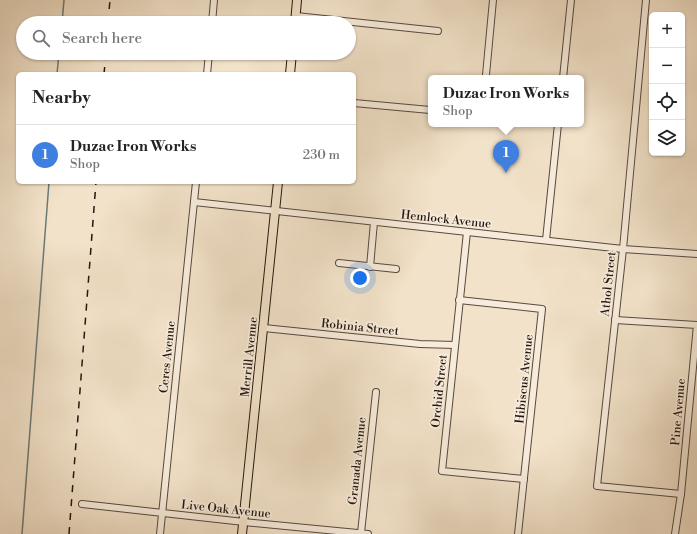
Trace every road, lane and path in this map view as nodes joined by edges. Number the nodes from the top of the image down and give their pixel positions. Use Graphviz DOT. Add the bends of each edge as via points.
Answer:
graph roads {
  1 [pos="214,0"];
  2 [pos="297,0"];
  3 [pos="493,0"];
  4 [pos="571,0"];
  5 [pos="646,0"];
  6 [pos="213,16"];
  7 [pos="295,16"];
  8 [pos="356,24"];
  9 [pos="438,31"];
  10 [pos="208,60"];
  11 [pos="291,60"];
  12 [pos="206,72"];
  13 [pos="290,72"];
  14 [pos="486,75"];
  15 [pos="563,75"];
  16 [pos="356,103"];
  17 [pos="428,110"];
  18 [pos="558,127"];
  19 [pos="196,184"];
  20 [pos="278,184"];
  21 [pos="194,202"];
  22 [pos="276,211"];
  23 [pos="374,222"];
  24 [pos="467,232"];
  25 [pos="546,240"];
  26 [pos="623,248"];
  27 [pos="697,254"];
  28 [pos="339,263"];
  29 [pos="370,267"];
  30 [pos="396,269"];
  31 [pos="459,300"];
  32 [pos="615,320"];
  33 [pos="264,328"];
  34 [pos="454,344"];
  35 [pos="376,392"];
  36 [pos="524,479"];
  37 [pos="681,494"];
  38 [pos="82,504"];
  39 [pos="162,513"];
  40 [pos="244,522"];
  41 [pos="361,533"];
  42 [pos="160,534"];
  43 [pos="242,534"];
  44 [pos="368,534"];
  45 [pos="518,534"];
  46 [pos="675,534"];
  1 -- 6 [label="street"];
  2 -- 7 [label="main road"];
  3 -- 14 [label="street"];
  4 -- 15 [label="street"];
  5 -- 26 [label="street, Athol Street"];
  8 -- 9 [label="street"];
  10 -- 12 [label="street"];
  11 -- 13 [label="main road"];
  16 -- 17 [label="street"];
  18 -- 25 [label="street"];
  19 -- 21 [label="street, Ceres Avenue"];
  20 -- 22 [label="main road, Merrill Avenue"];
  21 -- 22 [label="street, Hemlock Avenue"];
  21 -- 39 [label="street, Ceres Avenue"];
  22 -- 23 [label="street, Hemlock Avenue"];
  22 -- 33 [label="main road, Merrill Avenue"];
  23 -- 24 [label="street, Hemlock Avenue"];
  23 -- 29 [label="street"];
  24 -- 25 [label="street, Hemlock Avenue"];
  24 -- 31 [label="street, Orchid Street"];
  25 -- 26 [label="street, Hemlock Avenue"];
  26 -- 27 [label="street, Hemlock Avenue"];
  26 -- 32 [label="street, Athol Street"];
  28 -- 29 [label="street"];
  29 -- 30 [label="street"];
  31 -- 34 [label="street, Orchid Street"];
  31 -- 36 [label="street, Hibiscus Avenue" via="542,309"];
  32 -- 37 [label="street, Pine Avenue" via="697,326"];
  32 -- 37 [label="street, Athol Street" via="597,486"];
  33 -- 34 [label="street, Robinia Street" via="420,344"];
  33 -- 40 [label="main road, Merrill Avenue"];
  34 -- 36 [label="street, Orchid Street" via="442,471"];
  35 -- 41 [label="street, Granada Avenue"];
  36 -- 45 [label="street, Hibiscus Avenue"];
  37 -- 46 [label="street, Pine Avenue"];
  38 -- 39 [label="street, Live Oak Avenue"];
  39 -- 40 [label="street, Live Oak Avenue"];
  39 -- 42 [label="street, Ceres Avenue"];
  40 -- 41 [label="street, Live Oak Avenue"];
  40 -- 43 [label="main road, Merrill Avenue"];
  41 -- 44 [label="street, Live Oak Avenue"];
}
